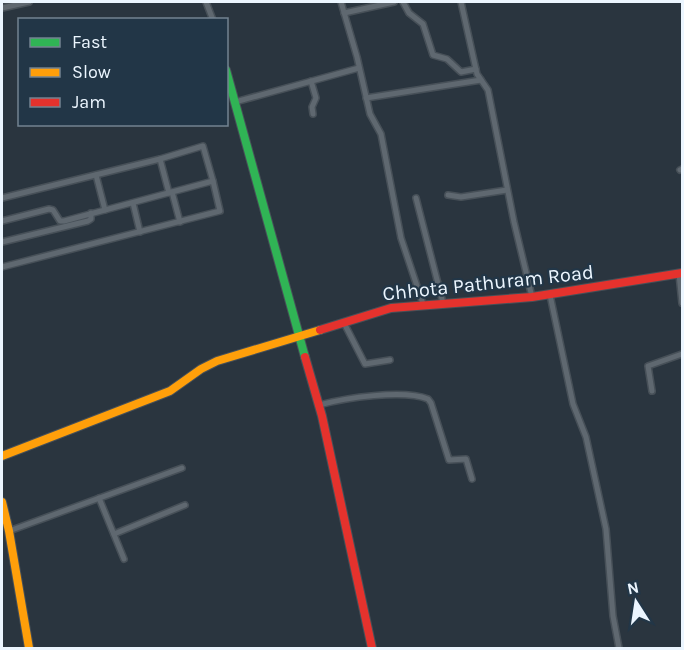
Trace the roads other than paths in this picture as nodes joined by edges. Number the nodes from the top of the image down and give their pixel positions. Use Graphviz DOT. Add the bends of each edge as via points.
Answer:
graph roads {
  1 [pos="29,2"];
  2 [pos="206,2"];
  3 [pos="341,2"];
  4 [pos="394,2"];
  5 [pos="403,2"];
  6 [pos="461,2"];
  7 [pos="2,8"];
  8 [pos="344,13"];
  9 [pos="212,18"];
  10 [pos="360,68"];
  11 [pos="476,69"];
  12 [pos="228,77"];
  13 [pos="481,80"];
  14 [pos="311,81"];
  15 [pos="366,98"];
  16 [pos="235,102"];
  17 [pos="313,114"];
  18 [pos="160,159"];
  19 [pos="96,175"];
  20 [pos="213,181"];
  21 [pos="507,190"];
  22 [pos="170,193"];
  23 [pos="447,195"];
  24 [pos="2,198"];
  25 [pos="416,198"];
  26 [pos="133,203"];
  27 [pos="105,210"];
  28 [pos="91,213"];
  29 [pos="2,221"];
  30 [pos="180,222"];
  31 [pos="140,232"];
  32 [pos="2,242"];
  33 [pos="2,267"];
  34 [pos="681,274"];
  35 [pos="550,295"];
  36 [pos="532,297"];
  37 [pos="443,303"];
  38 [pos="682,303"];
  39 [pos="423,304"];
  40 [pos="344,323"];
  41 [pos="299,337"];
  42 [pos="682,354"];
  43 [pos="390,360"];
  44 [pos="652,391"];
  45 [pos="319,405"];
  46 [pos="2,456"];
  47 [pos="182,468"];
  48 [pos="472,479"];
  49 [pos="99,498"];
  50 [pos="2,502"];
  51 [pos="185,505"];
  52 [pos="9,531"];
  53 [pos="114,534"];
  54 [pos="124,558"];
  55 [pos="29,648"];
  56 [pos="372,648"];
  57 [pos="619,648"];
  1 -- 7 [label="street"];
  2 -- 9 [label="street"];
  3 -- 8 [label="street"];
  4 -- 8 [label="street"];
  5 -- 11 [label="street" via="423,24 433,55 451,62 461,72"];
  6 -- 11 [label="street"];
  8 -- 10 [label="street"];
  10 -- 14 [label="street"];
  10 -- 15 [label="street"];
  11 -- 13 [label="street"];
  12 -- 16 [label="main road"];
  13 -- 15 [label="street"];
  13 -- 21 [label="street" via="488,90"];
  14 -- 16 [label="street"];
  14 -- 17 [label="street" via="316,98"];
  15 -- 39 [label="street" via="381,134 400,238"];
  16 -- 41 [label="main road"];
  18 -- 19 [label="street"];
  18 -- 20 [label="street" via="203,147"];
  18 -- 22 [label="street"];
  19 -- 24 [label="street"];
  19 -- 27 [label="street"];
  20 -- 22 [label="street"];
  20 -- 30 [label="street" via="220,212"];
  21 -- 23 [label="street" via="461,197"];
  21 -- 36 [label="street"];
  22 -- 26 [label="street"];
  22 -- 30 [label="street"];
  25 -- 37 [label="street"];
  26 -- 27 [label="street"];
  26 -- 31 [label="street"];
  27 -- 28 [label="street"];
  28 -- 29 [label="street" via="60,221 49,210"];
  28 -- 32 [label="street" via="88,221"];
  30 -- 31 [label="street"];
  31 -- 33 [label="street"];
  34 -- 35 [label="main road, Chhota Pathuram Road"];
  34 -- 38 [label="street"];
  35 -- 36 [label="main road, Chhota Pathuram Road"];
  35 -- 57 [label="street" via="573,404 586,437 606,529"];
  36 -- 37 [label="main road, Chhota Pathuram Road"];
  37 -- 39 [label="main road, Chhota Pathuram Road"];
  39 -- 40 [label="main road, Chhota Pathuram Road" via="391,308"];
  40 -- 41 [label="main road, Chhota Pathuram Road"];
  40 -- 43 [label="street" via="365,364"];
  41 -- 45 [label="main road"];
  41 -- 46 [label="main road, Chhota Pathuram Road" via="217,361 170,391"];
  42 -- 44 [label="street" via="648,366"];
  45 -- 48 [label="street" via="394,395 428,399 447,457 452,461 466,459"];
  45 -- 56 [label="main road"];
  47 -- 49 [label="street"];
  49 -- 52 [label="street"];
  49 -- 53 [label="street"];
  50 -- 52 [label="main road"];
  51 -- 53 [label="street"];
  52 -- 55 [label="main road"];
  53 -- 54 [label="street"];
}
